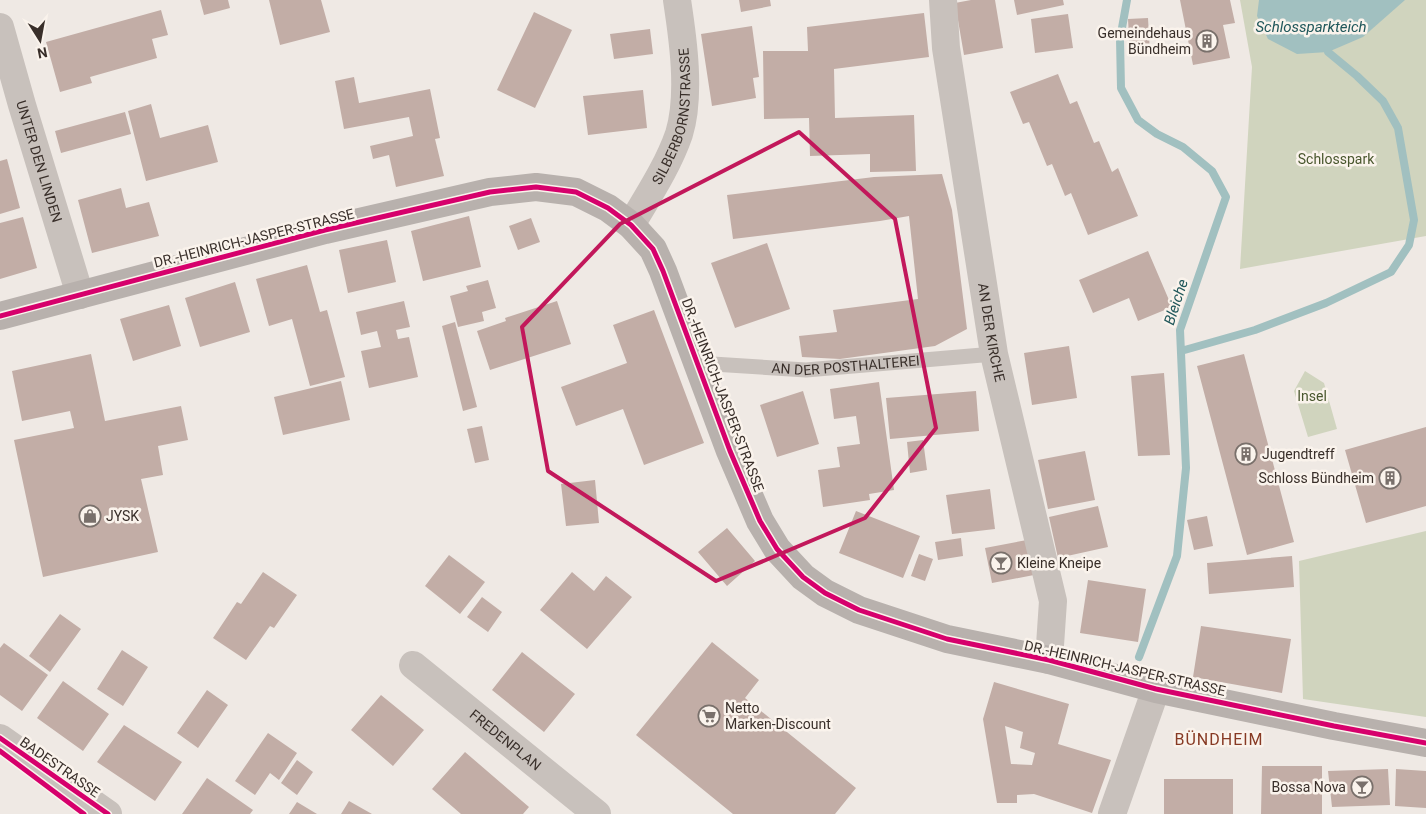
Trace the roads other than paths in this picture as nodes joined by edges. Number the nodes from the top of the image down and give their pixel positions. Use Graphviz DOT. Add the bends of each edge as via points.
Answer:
graph roads {
  1 [pos="677,0"];
  2 [pos="942,0"];
  3 [pos="0,27"];
  4 [pos="631,225"];
  5 [pos="80,295"];
  6 [pos="0,316"];
  7 [pos="994,354"];
  8 [pos="697,363"];
  9 [pos="1049,660"];
  10 [pos="413,665"];
  11 [pos="1156,689"];
  12 [pos="0,738"];
  13 [pos="1426,743"];
  14 [pos="108,814"];
  15 [pos="597,814"];
  16 [pos="1112,814"];
  1 -- 4 [label="street, SILBERBORNSTRASSE" via="686,94 679,132 665,167"];
  2 -- 7 [label="street, AN DER KIRCHE" via="946,48"];
  3 -- 5 [label="street, UNTER DEN LINDEN"];
  4 -- 5 [label="main road, DR.-HEINRICH-JASPER-STRASSE" via="608,208 576,192 536,187 490,192 326,230"];
  4 -- 8 [label="main road, DR.-HEINRICH-JASPER-STRASSE" via="653,249 664,271"];
  5 -- 6 [label="main road, DR.-HEINRICH-JASPER-STRASSE"];
  7 -- 8 [label="lane, AN DER POSTHALTEREI" via="806,370"];
  7 -- 9 [label="street, AN DER KIRCHE" via="1053,601"];
  8 -- 9 [label="main road, DR.-HEINRICH-JASPER-STRASSE" via="760,521 777,549 803,577 825,593 859,610 891,621 947,639"];
  9 -- 11 [label="main road, DR.-HEINRICH-JASPER-STRASSE"];
  10 -- 15 [label="street, FREDENPLAN"];
  11 -- 13 [label="main road, DR.-HEINRICH-JASPER-STRASSE"];
  11 -- 16 [label="street"];
  12 -- 14 [label="street, BADESTRASSE"];
}
